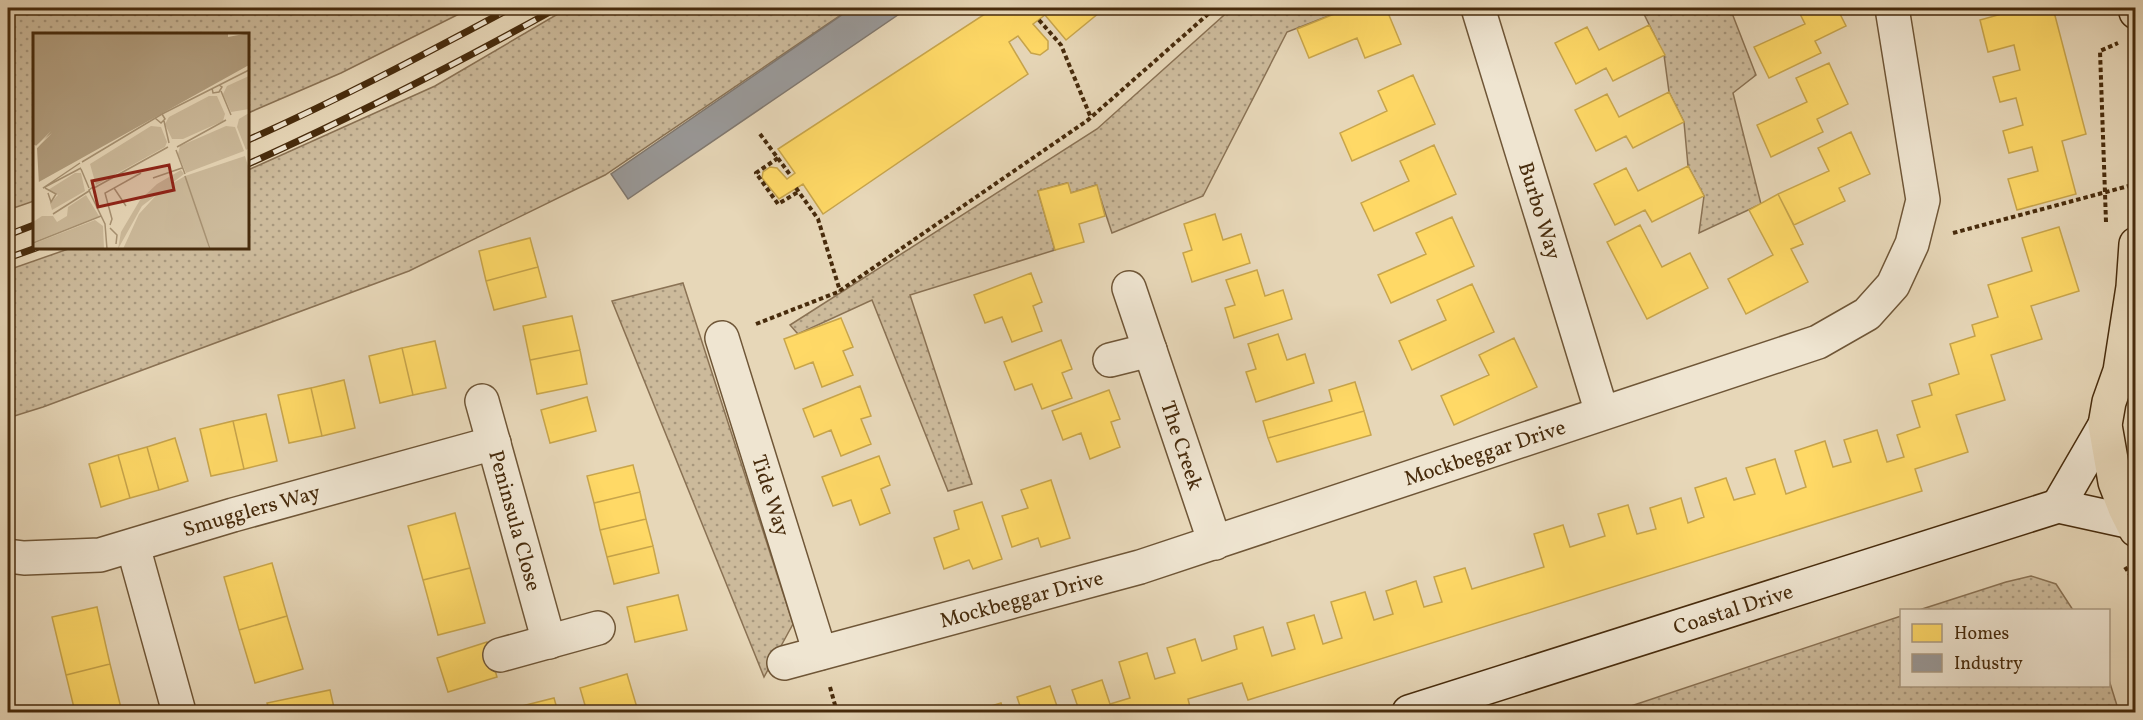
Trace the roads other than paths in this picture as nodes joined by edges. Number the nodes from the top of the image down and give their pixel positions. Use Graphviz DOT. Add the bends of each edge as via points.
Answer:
graph roads {
  1 [pos="1478,8"];
  2 [pos="1892,8"];
  3 [pos="2135,8"];
  4 [pos="2131,26"];
  5 [pos="2136,244"];
  6 [pos="1129,288"];
  7 [pos="722,338"];
  8 [pos="1150,350"];
  9 [pos="1110,360"];
  10 [pos="2128,365"];
  11 [pos="482,401"];
  12 [pos="1602,413"];
  13 [pos="2105,425"];
  14 [pos="494,443"];
  15 [pos="2058,506"];
  16 [pos="2134,526"];
  17 [pos="1215,543"];
  18 [pos="133,546"];
  19 [pos="8,556"];
  20 [pos="598,628"];
  21 [pos="549,642"];
  22 [pos="820,653"];
  23 [pos="500,656"];
  24 [pos="784,663"];
  25 [pos="179,712"];
  26 [pos="1409,712"];
  1 -- 12 [label="street, Burbo Way"];
  2 -- 12 [label="street, Mockbeggar Drive" via="1923,200 1912,244 1893,285 1867,314 1818,342"];
  3 -- 4 [label="main road"];
  5 -- 10 [label="main road"];
  6 -- 8 [label="street, The Creek"];
  7 -- 22 [label="street, Tide Way"];
  8 -- 9 [label="street"];
  8 -- 17 [label="street, The Creek"];
  10 -- 13 [label="main road" via="2109,402"];
  11 -- 14 [label="street, Peninsula Close"];
  12 -- 17 [label="street, Mockbeggar Drive"];
  13 -- 15 [label="street"];
  13 -- 16 [label="main road" via="2115,482"];
  14 -- 18 [label="street, Smugglers Way"];
  14 -- 21 [label="street, Peninsula Close"];
  15 -- 16 [label="street, Coastal Drive"];
  15 -- 26 [label="street, Coastal Drive"];
  17 -- 22 [label="street, Mockbeggar Drive"];
  18 -- 19 [label="street, Smugglers Way" via="100,555"];
  18 -- 25 [label="street"];
  20 -- 21 [label="street"];
  21 -- 23 [label="street"];
  22 -- 24 [label="street, Mockbeggar Drive"];
}
